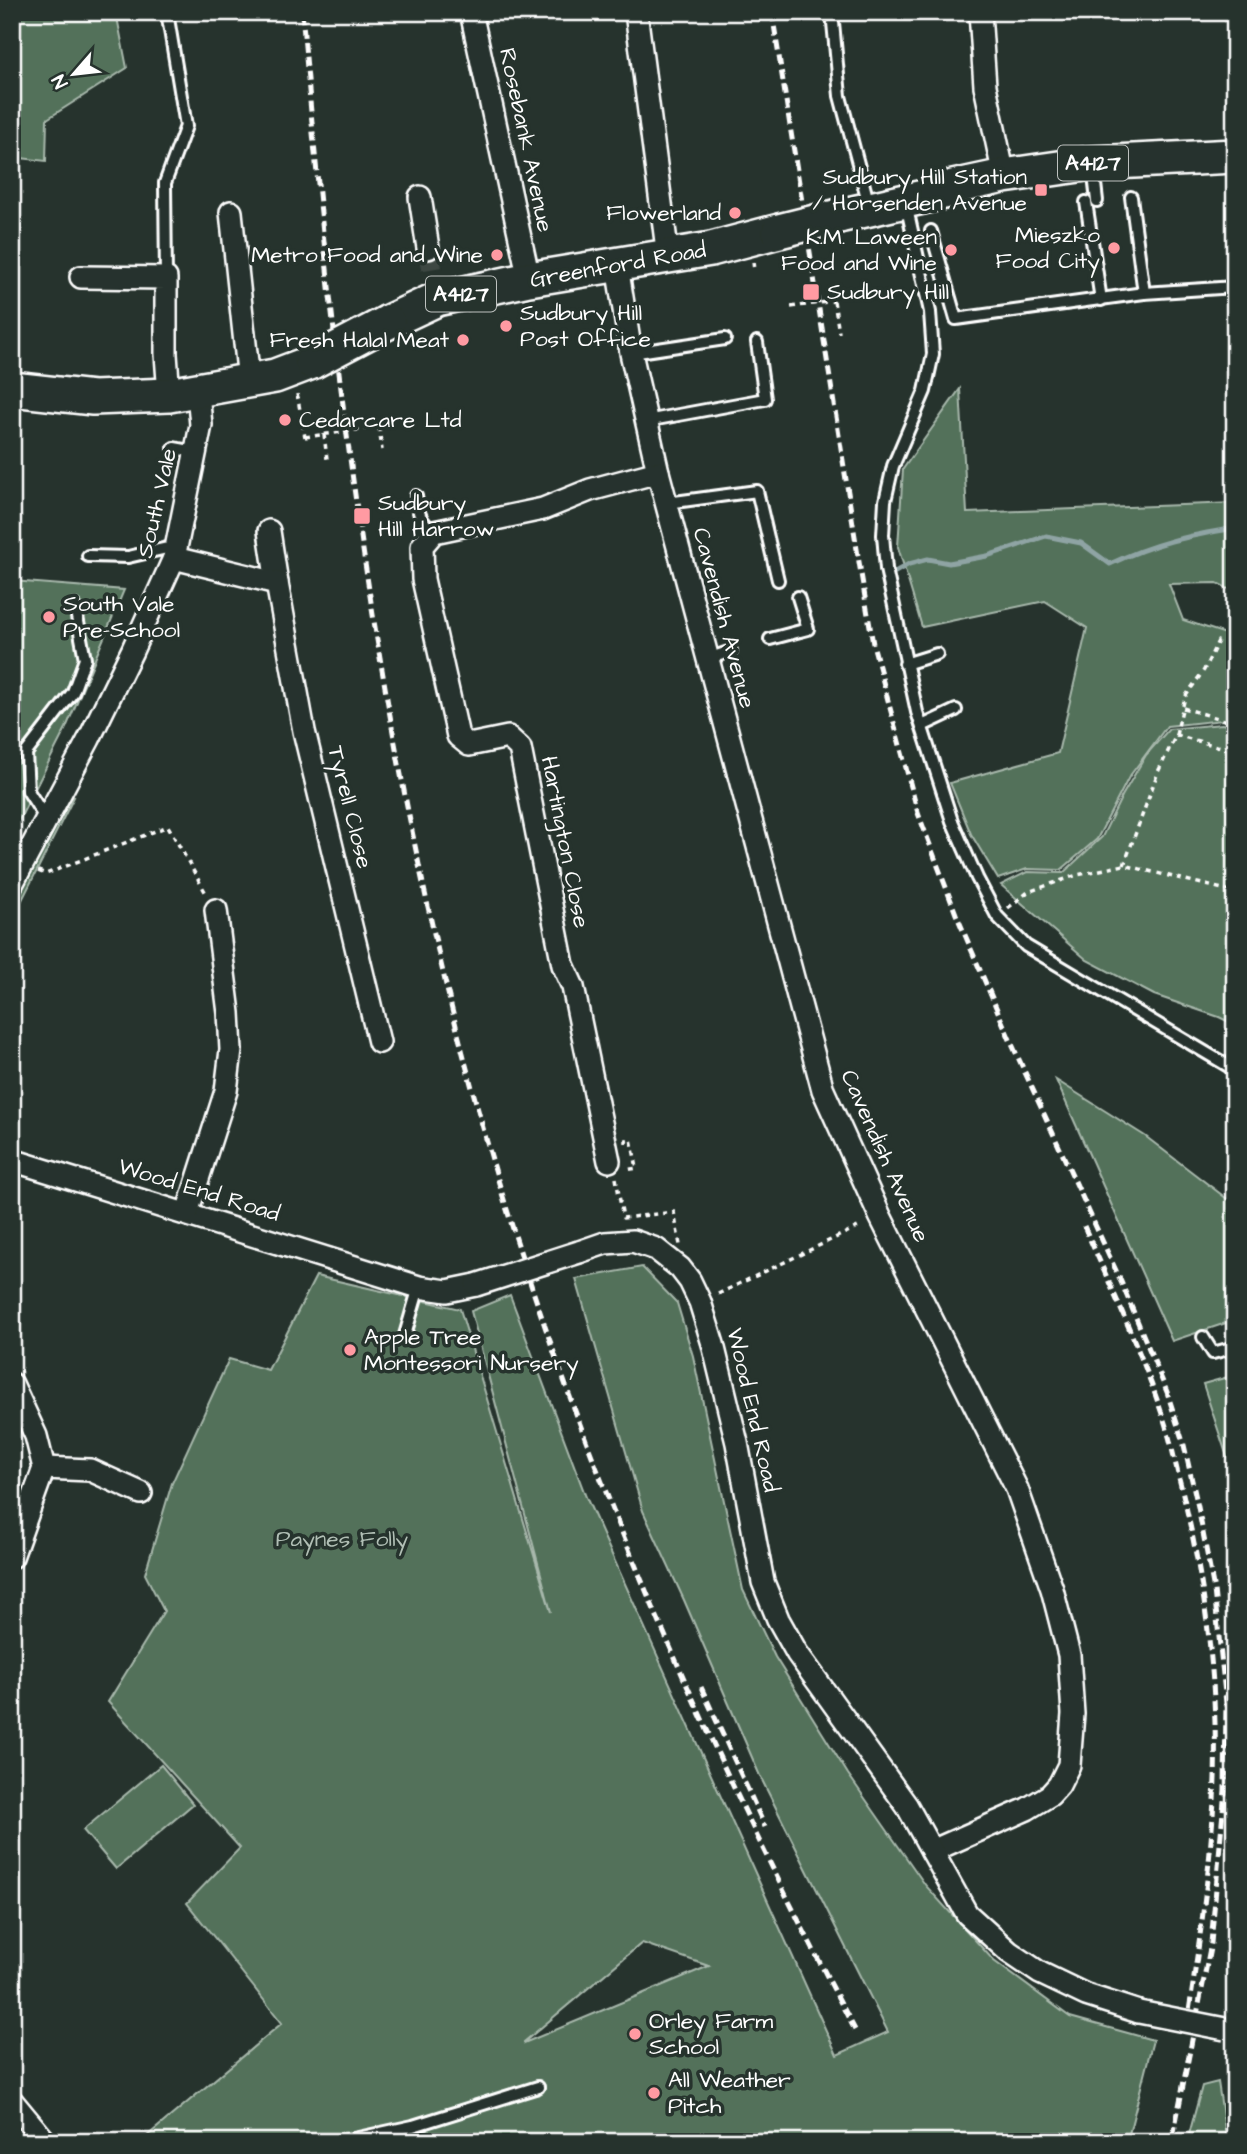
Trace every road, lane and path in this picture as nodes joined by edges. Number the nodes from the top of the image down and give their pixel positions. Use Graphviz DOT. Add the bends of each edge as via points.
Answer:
graph roads {
  1 [pos="167,12"];
  2 [pos="471,12"];
  3 [pos="636,12"];
  4 [pos="832,12"];
  5 [pos="980,12"];
  6 [pos="1235,156"];
  7 [pos="1093,163"];
  8 [pos="1004,176"];
  9 [pos="419,197"];
  10 [pos="1131,197"];
  11 [pos="905,201"];
  12 [pos="231,212"];
  13 [pos="855,212"];
  14 [pos="931,231"];
  15 [pos="428,248"];
  16 [pos="668,257"];
  17 [pos="617,266"];
  18 [pos="81,277"];
  19 [pos="166,278"];
  20 [pos="529,279"];
  21 [pos="1235,287"];
  22 [pos="1144,293"];
  23 [pos="1101,300"];
  24 [pos="791,307"];
  25 [pos="839,333"];
  26 [pos="725,339"];
  27 [pos="757,342"];
  28 [pos="631,354"];
  29 [pos="300,367"];
  30 [pos="248,381"];
  31 [pos="12,389"];
  32 [pos="183,394"];
  33 [pos="646,421"];
  34 [pos="324,434"];
  35 [pos="174,447"];
  36 [pos="382,450"];
  37 [pos="196,452"];
  38 [pos="327,459"];
  39 [pos="658,472"];
  40 [pos="416,496"];
  41 [pos="667,503"];
  42 [pos="268,531"];
  43 [pos="434,532"];
  44 [pos="175,552"];
  45 [pos="88,556"];
  46 [pos="778,580"];
  47 [pos="277,583"];
  48 [pos="798,597"];
  49 [pos="75,606"];
  50 [pos="1235,636"];
  51 [pos="770,639"];
  52 [pos="731,651"];
  53 [pos="937,654"];
  54 [pos="708,659"];
  55 [pos="905,663"];
  56 [pos="1183,708"];
  57 [pos="956,710"];
  58 [pos="1235,723"];
  59 [pos="922,726"];
  60 [pos="1176,735"];
  61 [pos="1235,751"];
  62 [pos="47,821"];
  63 [pos="23,864"];
  64 [pos="1124,865"];
  65 [pos="12,884"];
  66 [pos="1235,892"];
  67 [pos="216,910"];
  68 [pos="998,916"];
  69 [pos="379,1042"];
  70 [pos="1235,1070"];
  71 [pos="608,1157"];
  72 [pos="12,1160"];
  73 [pos="187,1213"];
  74 [pos="880,1216"];
  75 [pos="680,1242"];
  76 [pos="419,1287"];
  77 [pos="700,1302"];
  78 [pos="405,1335"];
  79 [pos="1203,1337"];
  80 [pos="1235,1347"];
  81 [pos="12,1384"];
  82 [pos="44,1468"];
  83 [pos="141,1493"];
  84 [pos="12,1557"];
  85 [pos="932,1851"];
  86 [pos="1230,2029"];
  87 [pos="538,2087"];
  88 [pos="12,2101"];
  89 [pos="46,2142"];
  90 [pos="340,2142"];
  1 -- 19 [label="lane" via="186,126 165,183"];
  2 -- 20 [label="street, Rosebank Avenue"];
  3 -- 16 [label="street"];
  4 -- 13 [label="lane"];
  5 -- 8 [label="street" via="985,86"];
  6 -- 7 [label="main road, Greenford Road / A4127"];
  7 -- 8 [label="main road, Greenford Road / A4127"];
  7 -- 23 [label="lane"];
  8 -- 11 [label="main road, Greenford Road / A4127"];
  9 -- 15 [label="street"];
  10 -- 22 [label="lane"];
  11 -- 13 [label="main road, Greenford Road / A4127"];
  11 -- 55 [label="lane" via="930,312 933,354 925,391 893,466 885,501 886,569"];
  12 -- 30 [label="street"];
  13 -- 16 [label="main road, Greenford Road / A4127, bridge"];
  14 -- 23 [label="lane" via="956,319"];
  16 -- 17 [label="main road, Greenford Road / A4127"];
  17 -- 20 [label="main road, Greenford Road / A4127"];
  17 -- 28 [label="street, Cavendish Avenue"];
  18 -- 19 [label="street"];
  19 -- 32 [label="street, South Vale" via="166,354"];
  20 -- 29 [label="main road, Greenford Road / A4127, bridge" via="435,288 388,322"];
  21 -- 22 [label="lane"];
  22 -- 23 [label="lane"];
  24 -- 25 [label="path, bridge" via="834,301"];
  26 -- 28 [label="lane"];
  27 -- 33 [label="lane" via="765,399"];
  28 -- 33 [label="street, Cavendish Avenue"];
  29 -- 30 [label="main road, Greenford Road / A4127"];
  29 -- 34 [label="path, bridge" via="305,437"];
  30 -- 32 [label="main road, Greenford Road / A4127"];
  31 -- 32 [label="main road, Greenford Road / A4127" via="93,398"];
  32 -- 37 [label="street, South Vale" via="201,425"];
  33 -- 39 [label="street, Cavendish Avenue"];
  34 -- 36 [label="path, bridge" via="379,427"];
  34 -- 38 [label="path"];
  35 -- 37 [label="lane"];
  37 -- 44 [label="street, South Vale"];
  39 -- 41 [label="street, Cavendish Avenue"];
  39 -- 43 [label="street" via="590,490 543,509"];
  40 -- 43 [label="lane" via="419,517"];
  41 -- 46 [label="lane" via="757,491"];
  41 -- 54 [label="street, Cavendish Avenue"];
  42 -- 47 [label="street, Tyrell Close"];
  43 -- 71 [label="street, Hartington Close" via="422,546 423,579 458,736 469,745 508,737 520,748 563,965 573,987"];
  44 -- 45 [label="lane"];
  44 -- 47 [label="street"];
  44 -- 62 [label="street, South Vale" via="132,651"];
  47 -- 69 [label="street, Tyrell Close" via="304,732"];
  48 -- 51 [label="lane" via="808,629"];
  49 -- 62 [label="lane" via="85,659 73,692 26,754 28,791"];
  50 -- 56 [label="path" via="1218,641"];
  52 -- 54 [label="lane"];
  53 -- 55 [label="lane"];
  54 -- 74 [label="street, Cavendish Avenue" via="823,1090"];
  55 -- 59 [label="lane"];
  56 -- 58 [label="path"];
  56 -- 60 [label="path"];
  57 -- 59 [label="lane"];
  59 -- 68 [label="lane" via="952,821"];
  60 -- 61 [label="path"];
  60 -- 64 [label="path"];
  62 -- 63 [label="street, South Vale"];
  63 -- 65 [label="street, South Vale"];
  63 -- 67 [label="path" via="46,874 167,826"];
  64 -- 66 [label="path"];
  64 -- 68 [label="path" via="1028,892"];
  67 -- 73 [label="street" via="230,1050 226,1091"];
  68 -- 70 [label="lane" via="1026,946"];
  71 -- 75 [label="path" via="627,1149 626,1140 631,1139 637,1168 615,1172 622,1218 674,1212"];
  72 -- 73 [label="street, Wood End Road"];
  73 -- 76 [label="street, Wood End Road"];
  74 -- 77 [label="path"];
  74 -- 85 [label="street, Cavendish Avenue" via="1017,1489 1052,1589 1069,1655 1073,1714 1069,1765 1059,1785 1027,1809"];
  76 -- 77 [label="street, Wood End Road, bridge" via="447,1291 476,1285 606,1243 634,1241 656,1249 680,1268"];
  76 -- 78 [label="lane"];
  77 -- 85 [label="street, Wood End Road" via="737,1443 763,1581 778,1619 797,1653 907,1807"];
  79 -- 80 [label="lane" via="1213,1353"];
  81 -- 82 [label="street" via="36,1436"];
  82 -- 83 [label="street" via="90,1470"];
  82 -- 84 [label="street"];
  85 -- 86 [label="street, Wood End Road, bridge" via="967,1914 1040,1973 1086,1995 1139,2012"];
  87 -- 90 [label="lane" via="413,2126"];
  88 -- 89 [label="street"];
}
